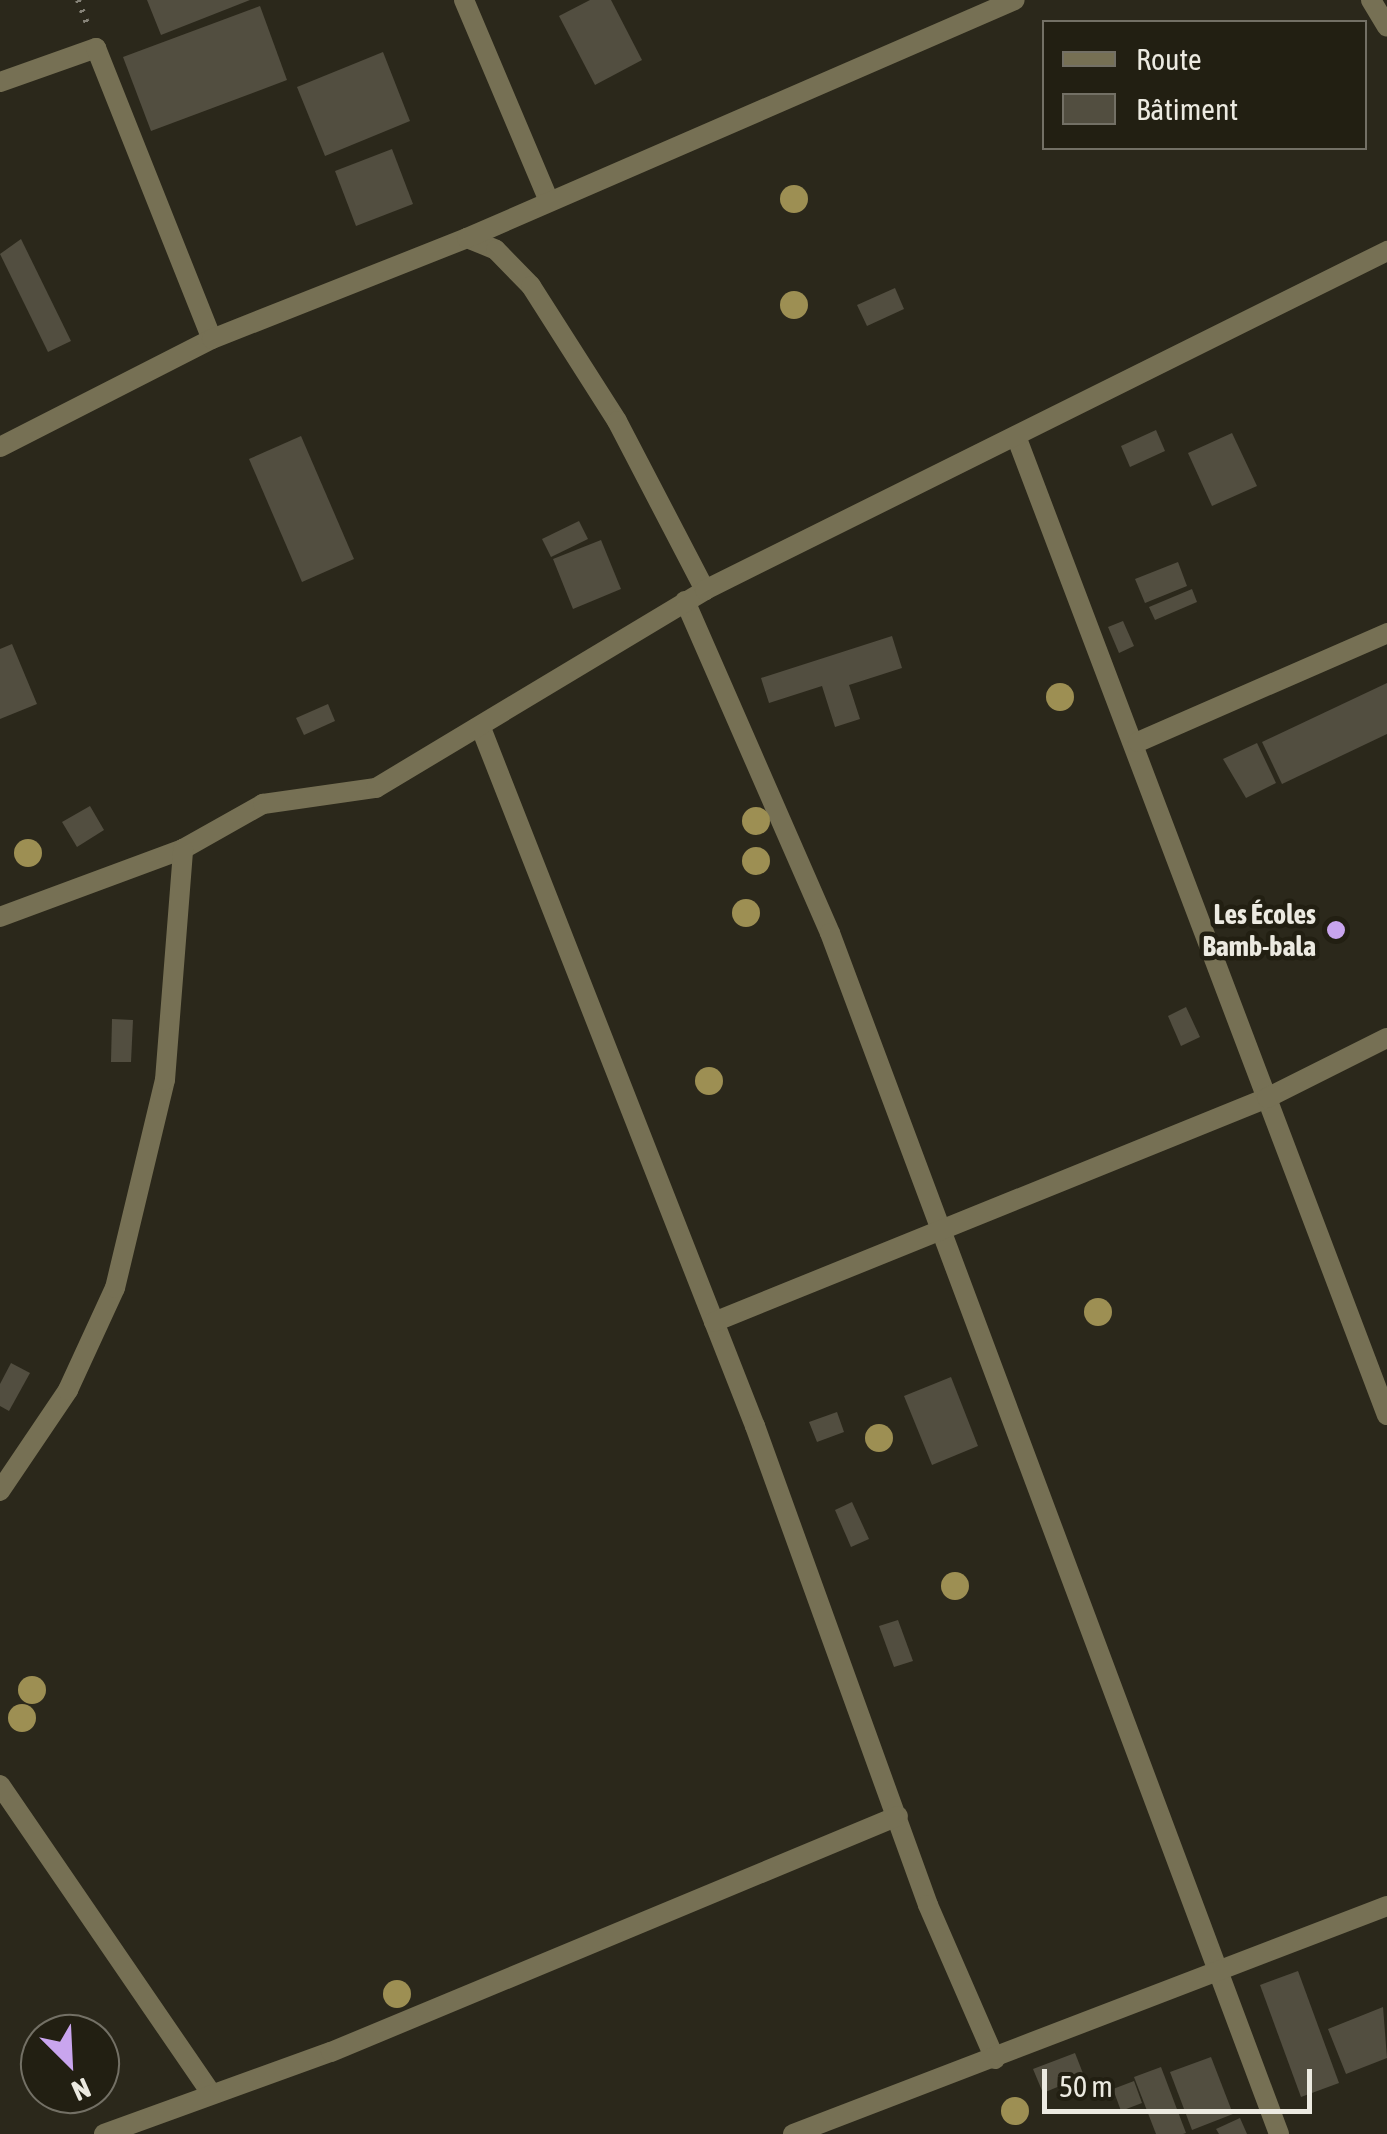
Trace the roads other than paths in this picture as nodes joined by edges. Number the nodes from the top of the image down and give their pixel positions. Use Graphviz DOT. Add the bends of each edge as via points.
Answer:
graph roads {
  1 [pos="464,0"];
  2 [pos="1015,0"];
  3 [pos="1371,0"];
  4 [pos="1387,26"];
  5 [pos="0,82"];
  6 [pos="548,200"];
  7 [pos="468,238"];
  8 [pos="1387,251"];
  9 [pos="212,339"];
  10 [pos="1016,436"];
  11 [pos="0,446"];
  12 [pos="705,590"];
  13 [pos="685,601"];
  14 [pos="1387,633"];
  15 [pos="482,728"];
  16 [pos="1138,742"];
  17 [pos="184,849"];
  18 [pos="0,917"];
  19 [pos="1387,1038"];
  20 [pos="1267,1098"];
  21 [pos="935,1228"];
  22 [pos="714,1322"];
  23 [pos="1387,1415"];
  24 [pos="0,1491"];
  25 [pos="0,1784"];
  26 [pos="898,1816"];
  27 [pos="1387,1906"];
  28 [pos="1214,1969"];
  29 [pos="995,2060"];
  30 [pos="210,2092"];
  31 [pos="104,2134"];
  32 [pos="793,2134"];
  33 [pos="1279,2134"];
  1 -- 6 [label="street"];
  2 -- 6 [label="street"];
  3 -- 4 [label="street"];
  5 -- 9 [label="street" via="96,48"];
  6 -- 7 [label="street"];
  7 -- 9 [label="street"];
  7 -- 12 [label="street" via="496,250 531,286 617,420"];
  8 -- 10 [label="street"];
  9 -- 11 [label="street"];
  10 -- 12 [label="street"];
  10 -- 16 [label="street"];
  12 -- 13 [label="street"];
  13 -- 15 [label="street"];
  13 -- 21 [label="street" via="793,840"];
  14 -- 16 [label="street"];
  15 -- 17 [label="street" via="376,788 285,797"];
  15 -- 22 [label="street"];
  16 -- 20 [label="street"];
  17 -- 18 [label="street"];
  17 -- 24 [label="street" via="166,1080 120,1272 68,1390"];
  19 -- 20 [label="street"];
  20 -- 21 [label="street"];
  20 -- 23 [label="street"];
  21 -- 22 [label="street"];
  21 -- 28 [label="street" via="1062,1542"];
  22 -- 26 [label="street"];
  25 -- 30 [label="street"];
  26 -- 29 [label="street"];
  26 -- 30 [label="street" via="331,2052"];
  27 -- 28 [label="street"];
  28 -- 29 [label="street"];
  28 -- 33 [label="street"];
  29 -- 32 [label="street"];
  30 -- 31 [label="street"];
}
